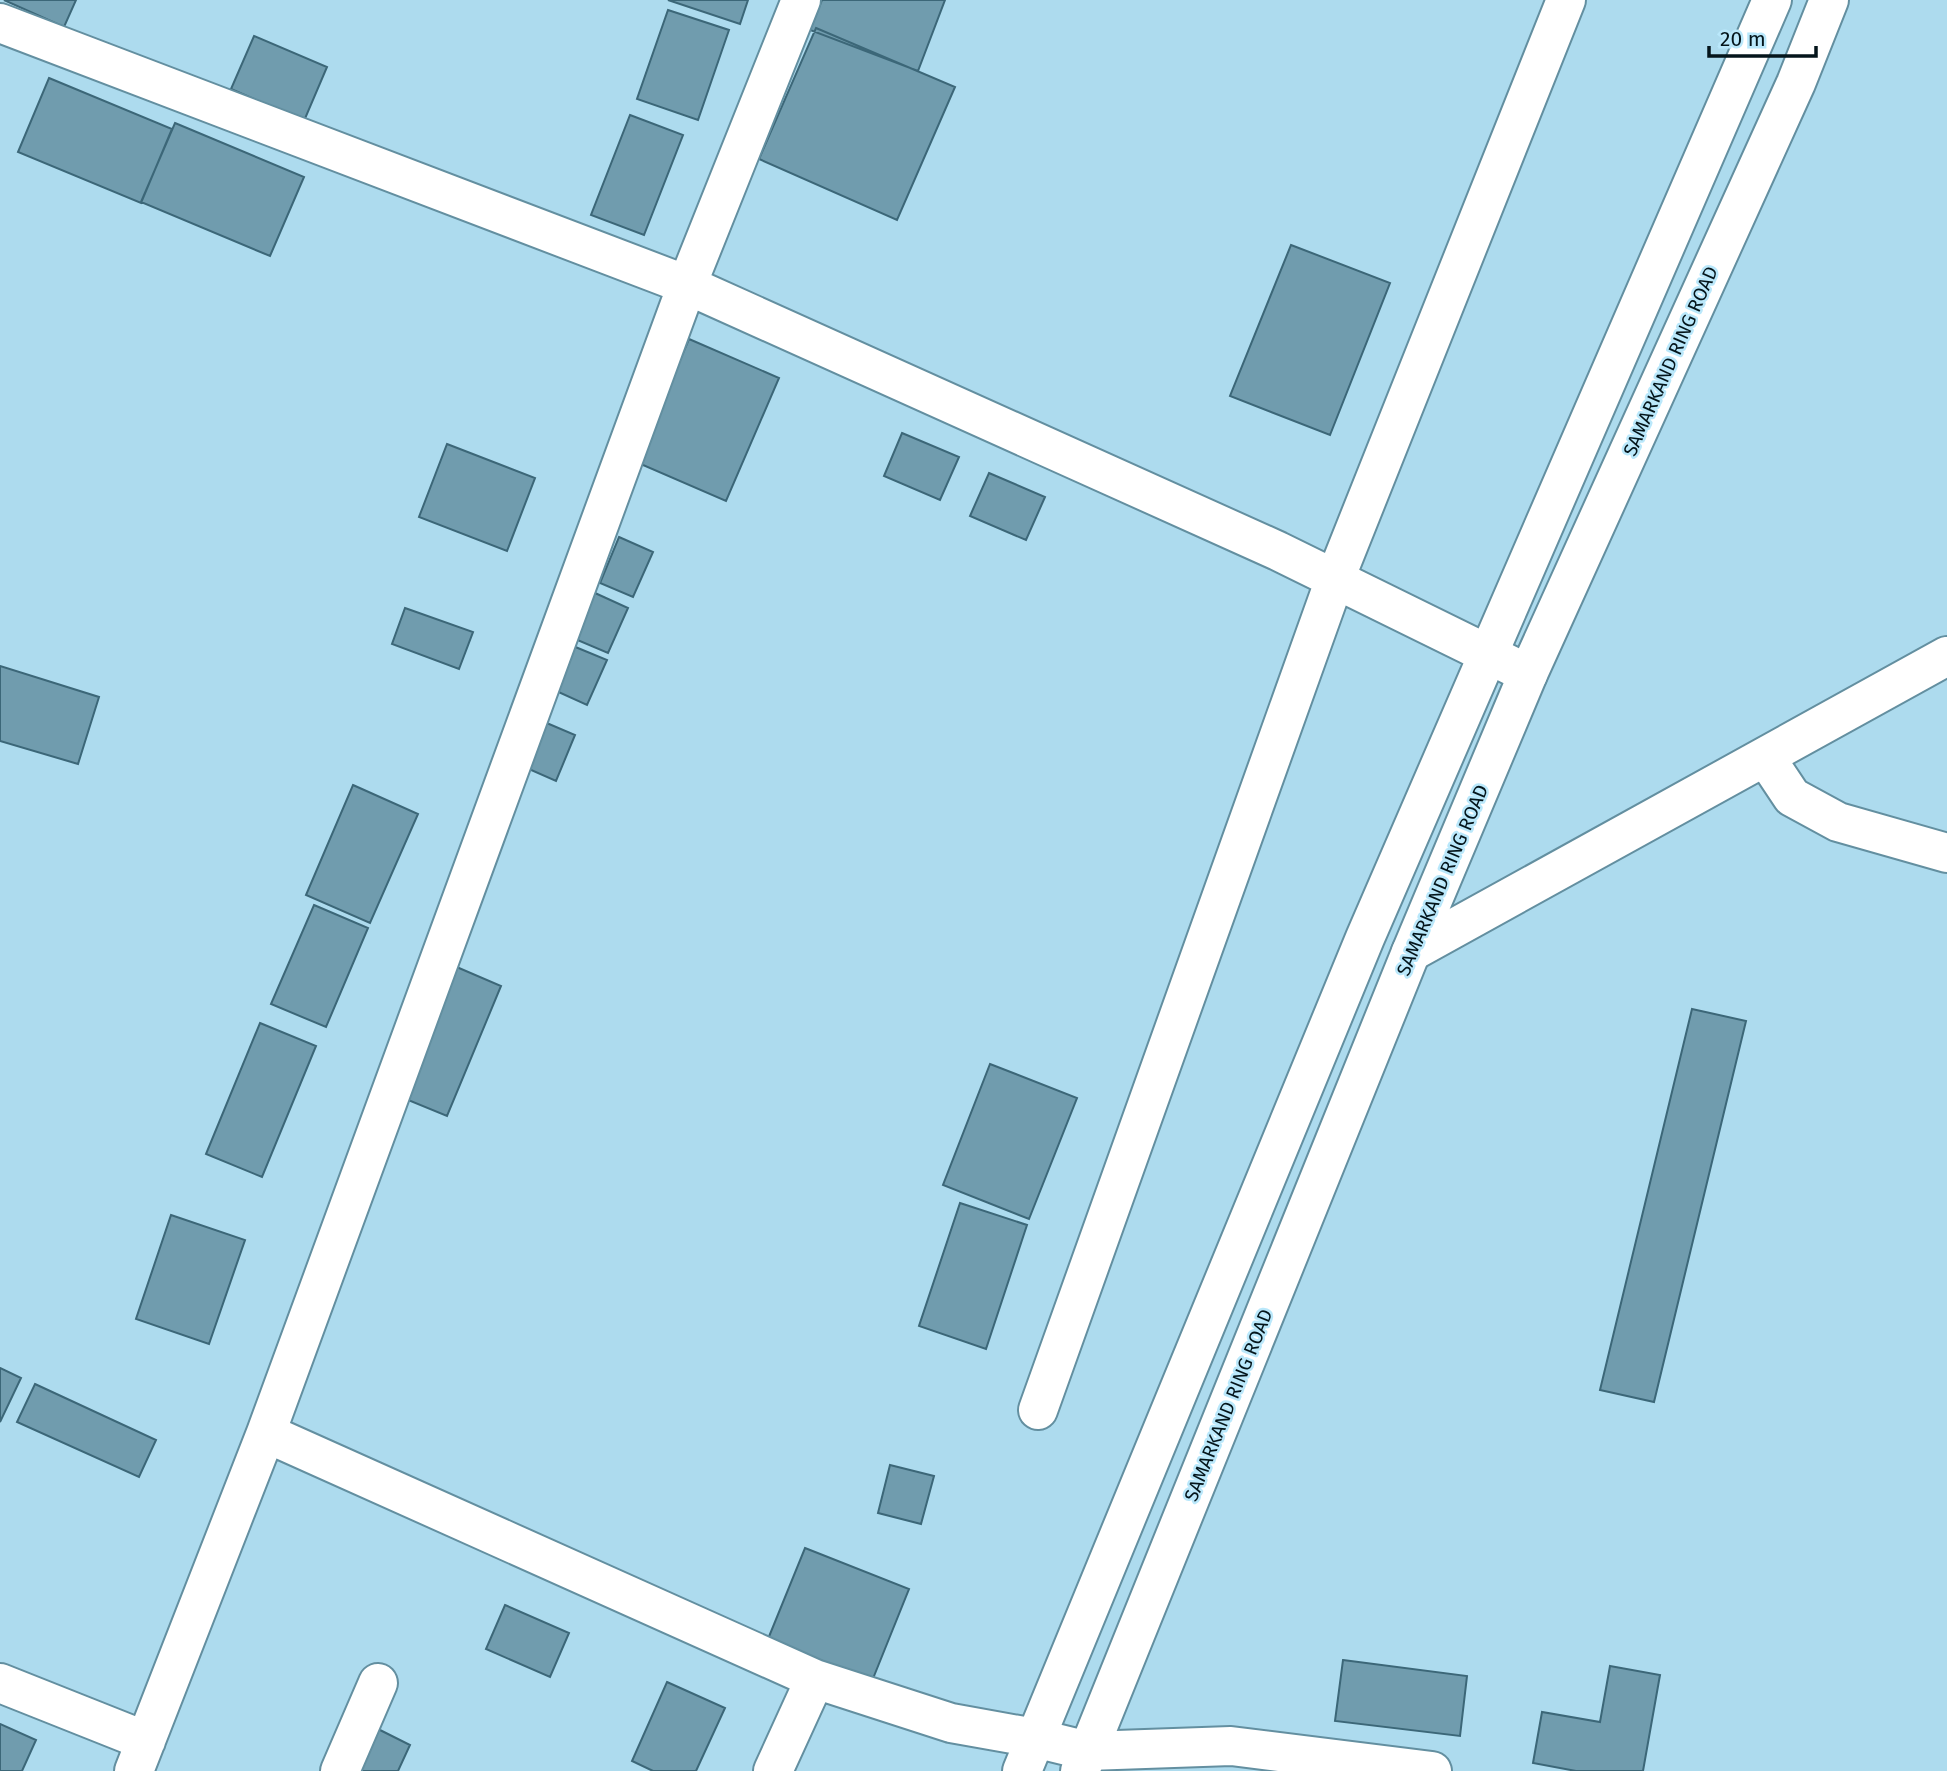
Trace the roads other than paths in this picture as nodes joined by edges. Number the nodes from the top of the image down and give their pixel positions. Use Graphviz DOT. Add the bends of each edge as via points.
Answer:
graph roads {
  1 [pos="801,0"];
  2 [pos="1566,0"];
  3 [pos="1772,0"];
  4 [pos="1829,0"];
  5 [pos="0,23"];
  6 [pos="687,285"];
  7 [pos="1335,579"];
  8 [pos="1488,655"];
  9 [pos="1947,656"];
  10 [pos="1528,674"];
  11 [pos="1766,758"];
  12 [pos="1947,853"];
  13 [pos="1411,952"];
  14 [pos="1038,1410"];
  15 [pos="266,1433"];
  16 [pos="815,1679"];
  17 [pos="0,1683"];
  18 [pos="378,1683"];
  19 [pos="1028,1754"];
  20 [pos="140,1756"];
  21 [pos="1084,1761"];
  22 [pos="340,1771"];
  23 [pos="773,1771"];
  24 [pos="1432,1771"];
  1 -- 6 [label="main road"];
  2 -- 7 [label="main road"];
  3 -- 8 [label="main road"];
  4 -- 10 [label="main road, SAMARKAND RING ROAD" via="1790,96"];
  5 -- 6 [label="main road"];
  6 -- 7 [label="main road"];
  6 -- 15 [label="main road"];
  7 -- 8 [label="main road"];
  7 -- 14 [label="main road"];
  8 -- 10 [label="main road"];
  8 -- 19 [label="main road" via="1365,938"];
  9 -- 11 [label="main road"];
  10 -- 13 [label="main road, SAMARKAND RING ROAD"];
  11 -- 12 [label="main road" via="1792,797 1838,822"];
  11 -- 13 [label="main road"];
  13 -- 21 [label="main road, SAMARKAND RING ROAD"];
  15 -- 16 [label="main road"];
  15 -- 20 [label="main road"];
  16 -- 19 [label="main road" via="951,1723"];
  16 -- 23 [label="main road"];
  17 -- 20 [label="main road"];
  18 -- 22 [label="main road"];
  19 -- 21 [label="main road"];
  21 -- 24 [label="main road" via="1231,1746"];
}
